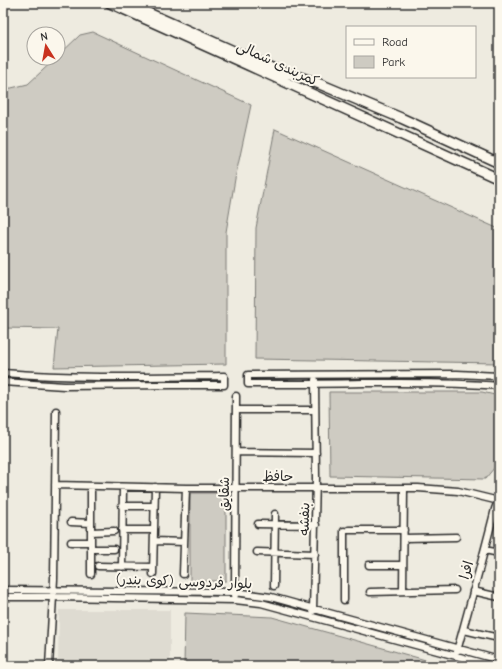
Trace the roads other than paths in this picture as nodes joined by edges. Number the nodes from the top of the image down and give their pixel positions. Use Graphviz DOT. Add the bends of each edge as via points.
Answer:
graph roads {
  1 [pos="110,3"];
  2 [pos="126,3"];
  3 [pos="499,163"];
  4 [pos="499,179"];
  5 [pos="3,373"];
  6 [pos="314,375"];
  7 [pos="499,376"];
  8 [pos="146,377"];
  9 [pos="3,382"];
  10 [pos="315,384"];
  11 [pos="145,385"];
  12 [pos="499,386"];
  13 [pos="236,396"];
  14 [pos="236,410"];
  15 [pos="315,410"];
  16 [pos="56,412"];
  17 [pos="236,452"];
  18 [pos="316,453"];
  19 [pos="55,486"];
  20 [pos="92,486"];
  21 [pos="122,487"];
  22 [pos="155,487"];
  23 [pos="186,488"];
  24 [pos="236,488"];
  25 [pos="316,488"];
  26 [pos="404,488"];
  27 [pos="499,500"];
  28 [pos="122,506"];
  29 [pos="154,506"];
  30 [pos="275,514"];
  31 [pos="71,522"];
  32 [pos="91,523"];
  33 [pos="258,524"];
  34 [pos="275,524"];
  35 [pos="316,525"];
  36 [pos="122,530"];
  37 [pos="154,530"];
  38 [pos="404,530"];
  39 [pos="114,531"];
  40 [pos="91,532"];
  41 [pos="456,537"];
  42 [pos="404,538"];
  43 [pos="154,541"];
  44 [pos="71,542"];
  45 [pos="91,542"];
  46 [pos="184,542"];
  47 [pos="91,549"];
  48 [pos="114,549"];
  49 [pos="485,550"];
  50 [pos="257,552"];
  51 [pos="274,553"];
  52 [pos="499,553"];
  53 [pos="315,554"];
  54 [pos="369,565"];
  55 [pos="404,565"];
  56 [pos="98,566"];
  57 [pos="122,566"];
  58 [pos="153,566"];
  59 [pos="91,574"];
  60 [pos="153,574"];
  61 [pos="183,574"];
  62 [pos="274,586"];
  63 [pos="3,590"];
  64 [pos="455,590"];
  65 [pos="142,591"];
  66 [pos="403,591"];
  67 [pos="473,591"];
  68 [pos="235,592"];
  69 [pos="370,592"];
  70 [pos="53,593"];
  71 [pos="3,597"];
  72 [pos="499,597"];
  73 [pos="142,598"];
  74 [pos="235,600"];
  75 [pos="344,600"];
  76 [pos="313,608"];
  77 [pos="312,617"];
  78 [pos="464,630"];
  79 [pos="499,638"];
  80 [pos="458,648"];
  81 [pos="456,656"];
  82 [pos="499,660"];
  83 [pos="49,666"];
  84 [pos="490,666"];
  1 -- 4 [label="highway, کمربندی شمالی"];
  2 -- 3 [label="highway" via="274,69 315,82 401,118"];
  5 -- 8 [label="street" via="38,376"];
  6 -- 7 [label="street"];
  6 -- 10 [label="street, بنفشه"];
  6 -- 10 [label="street" via="248,375 248,384"];
  8 -- 11 [label="street"];
  8 -- 11 [label="street" via="224,376 224,385"];
  9 -- 11 [label="street" via="64,386"];
  10 -- 12 [label="street" via="422,382"];
  10 -- 15 [label="street, بنفشه"];
  13 -- 14 [label="street, شقایق"];
  14 -- 15 [label="street"];
  14 -- 17 [label="street, شقایق"];
  15 -- 18 [label="street, بنفشه"];
  16 -- 19 [label="street"];
  17 -- 18 [label="street"];
  17 -- 24 [label="street, شقایق"];
  18 -- 25 [label="street, بنفشه"];
  19 -- 20 [label="street, حافظ"];
  19 -- 70 [label="street"];
  20 -- 21 [label="street, حافظ"];
  20 -- 32 [label="street"];
  21 -- 22 [label="street, حافظ"];
  21 -- 28 [label="street"];
  22 -- 23 [label="street, حافظ"];
  22 -- 29 [label="street"];
  23 -- 24 [label="street, حافظ"];
  23 -- 46 [label="street"];
  24 -- 25 [label="street, حافظ"];
  24 -- 68 [label="street, شقایق"];
  25 -- 26 [label="street, حافظ"];
  25 -- 35 [label="street, بنفشه"];
  26 -- 27 [label="street, حافظ" via="458,491"];
  26 -- 38 [label="street"];
  27 -- 49 [label="street, افرا"];
  28 -- 29 [label="street"];
  28 -- 36 [label="street"];
  29 -- 37 [label="street"];
  30 -- 34 [label="street"];
  31 -- 32 [label="street"];
  32 -- 40 [label="street"];
  33 -- 34 [label="street"];
  34 -- 35 [label="street"];
  34 -- 51 [label="street"];
  35 -- 53 [label="street, بنفشه"];
  36 -- 37 [label="street"];
  36 -- 57 [label="street"];
  37 -- 43 [label="street"];
  38 -- 42 [label="street"];
  38 -- 75 [label="street" via="347,530"];
  39 -- 40 [label="street"];
  40 -- 45 [label="street"];
  41 -- 42 [label="street"];
  42 -- 55 [label="street"];
  43 -- 46 [label="street"];
  43 -- 58 [label="street"];
  44 -- 45 [label="street"];
  45 -- 47 [label="street"];
  46 -- 61 [label="street"];
  47 -- 48 [label="street"];
  47 -- 59 [label="street"];
  49 -- 52 [label="street"];
  49 -- 67 [label="street, افرا"];
  50 -- 51 [label="street"];
  51 -- 53 [label="street"];
  51 -- 62 [label="street"];
  53 -- 76 [label="street, بنفشه"];
  54 -- 55 [label="street"];
  55 -- 66 [label="street"];
  56 -- 57 [label="street"];
  57 -- 58 [label="street"];
  58 -- 60 [label="street"];
  63 -- 70 [label="street, بلوار فردوسی (کوی بندر)"];
  64 -- 66 [label="street"];
  65 -- 68 [label="street, بلوار فردوسی (کوی بندر)"];
  65 -- 70 [label="street, بلوار فردوسی (کوی بندر)"];
  65 -- 73 [label="street"];
  66 -- 69 [label="street"];
  67 -- 72 [label="street"];
  67 -- 78 [label="street, افرا"];
  68 -- 74 [label="street, شقایق"];
  68 -- 76 [label="street, بلوار فردوسی (کوی بندر)" via="271,597"];
  70 -- 71 [label="street, بلوار فردوسی (کوی بندر)"];
  70 -- 73 [label="street, بلوار فردوسی (کوی بندر)"];
  70 -- 83 [label="street"];
  73 -- 74 [label="street, بلوار فردوسی (کوی بندر)"];
  74 -- 77 [label="street, بلوار فردوسی (کوی بندر)" via="261,603"];
  76 -- 77 [label="street, بنفشه"];
  76 -- 80 [label="street, بلوار فردوسی (کوی بندر)"];
  77 -- 81 [label="street, بلوار فردوسی (کوی بندر)"];
  78 -- 79 [label="street"];
  78 -- 80 [label="street, افرا"];
  80 -- 81 [label="street, افرا"];
  80 -- 82 [label="street, بلوار فردوسی (کوی بندر)"];
  81 -- 84 [label="street, بلوار فردوسی (کوی بندر)"];
}
